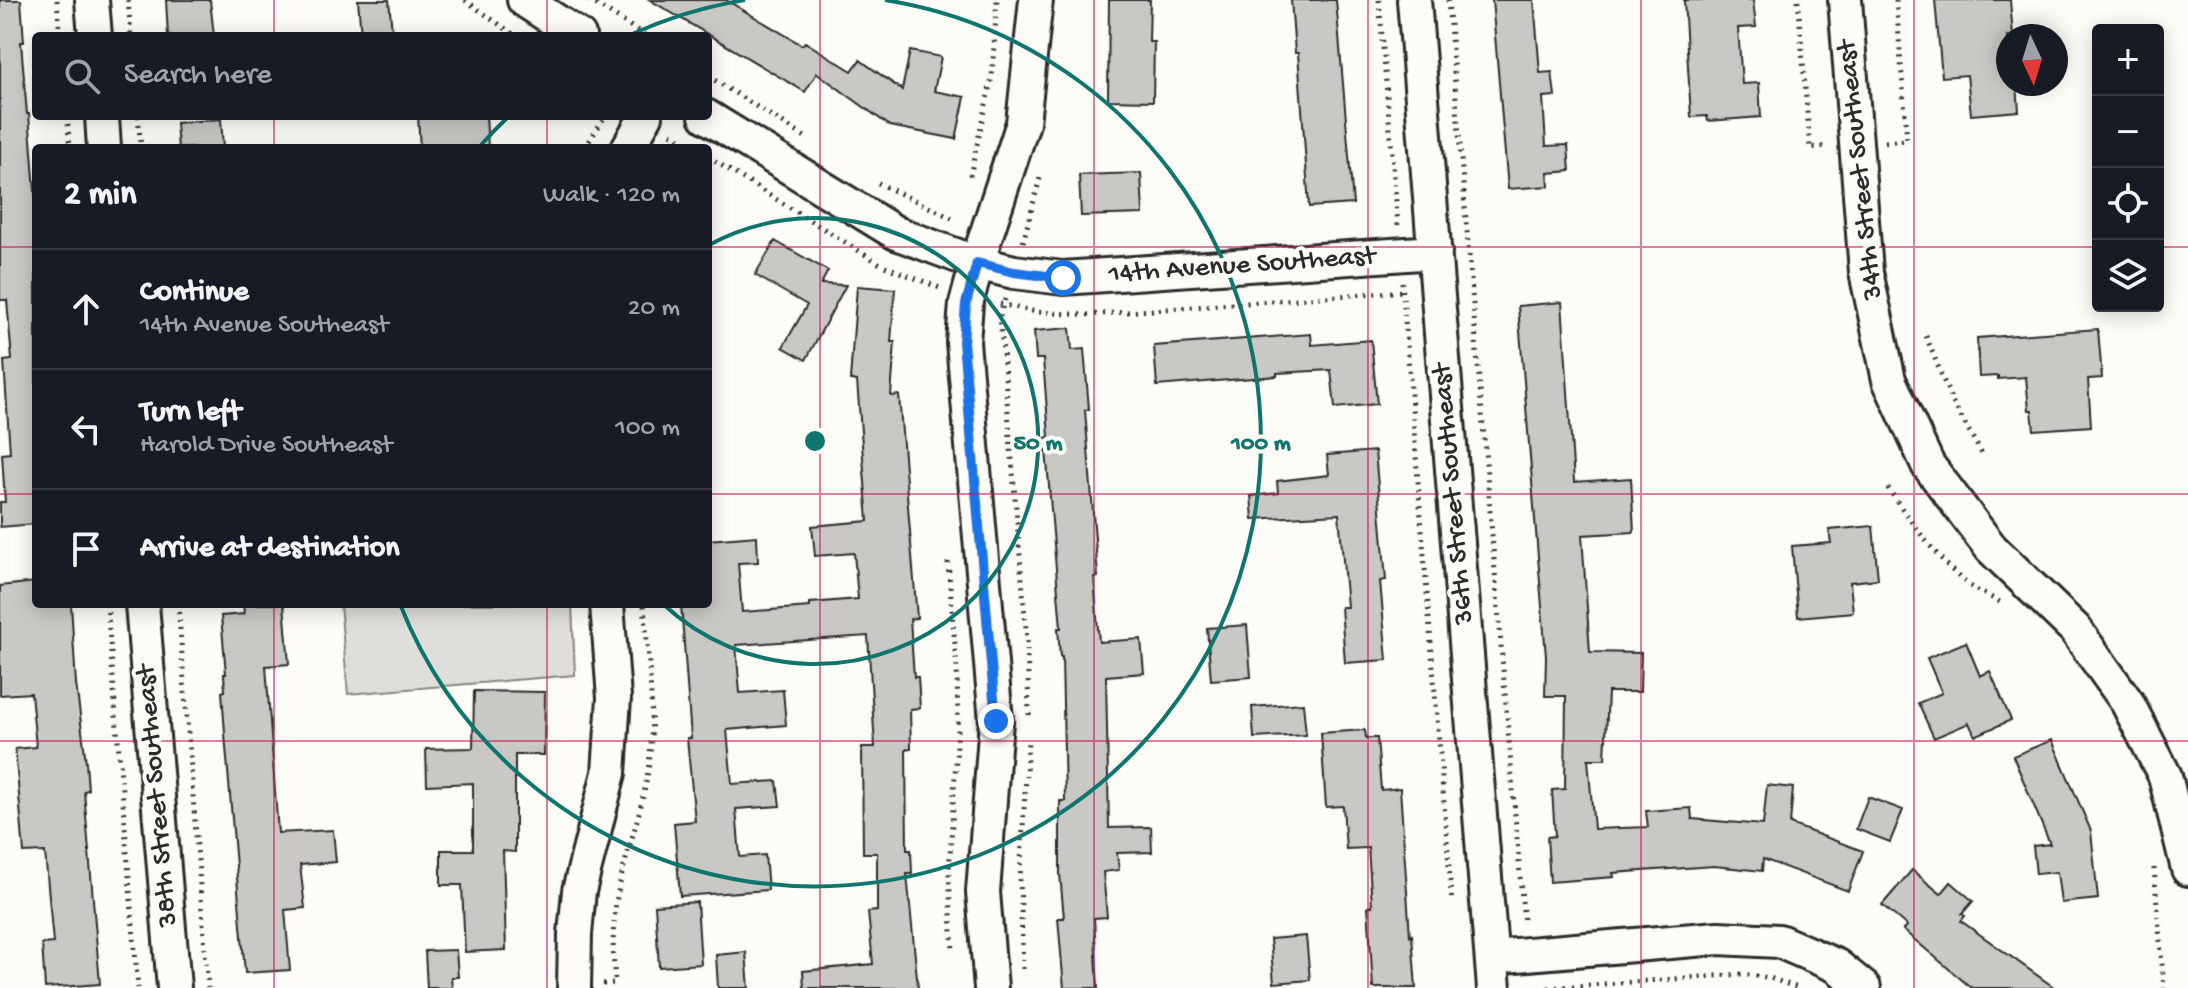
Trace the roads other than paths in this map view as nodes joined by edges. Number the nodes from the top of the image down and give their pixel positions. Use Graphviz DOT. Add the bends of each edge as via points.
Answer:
graph roads {
  1 [pos="92,0"];
  2 [pos="524,0"];
  3 [pos="1036,0"];
  4 [pos="1414,0"];
  5 [pos="1845,0"];
  6 [pos="95,32"];
  7 [pos="573,32"];
  8 [pos="102,120"];
  9 [pos="695,121"];
  10 [pos="656,123"];
  11 [pos="104,144"];
  12 [pos="632,144"];
  13 [pos="1435,252"];
  14 [pos="977,263"];
  15 [pos="142,608"];
  16 [pos="607,608"];
  17 [pos="2188,869"];
  18 [pos="1493,972"];
  19 [pos="174,988"];
  20 [pos="574,988"];
  21 [pos="991,988"];
  22 [pos="1864,988"];
  1 -- 6 [label="street"];
  2 -- 7 [label="street"];
  3 -- 14 [label="street" via="1023,123"];
  4 -- 13 [label="street, 36th Street Southeast"];
  5 -- 17 [label="street, 34th Street Southeast" via="1866,272 1889,380 1928,465 1991,548 2075,629 2127,702 2165,776"];
  8 -- 11 [label="street"];
  9 -- 14 [label="street, 14th Avenue Southeast" via="896,233"];
  10 -- 12 [label="street"];
  13 -- 14 [label="street, 14th Avenue Southeast" via="1063,278"];
  13 -- 18 [label="street, 36th Street Southeast"];
  14 -- 21 [label="street" via="963,342 996,721 983,892"];
  15 -- 19 [label="street, 38th Street Southeast"];
  16 -- 20 [label="street" via="614,698 609,773 579,891"];
  18 -- 22 [label="street" via="1718,938 1779,941 1837,966"];
}
